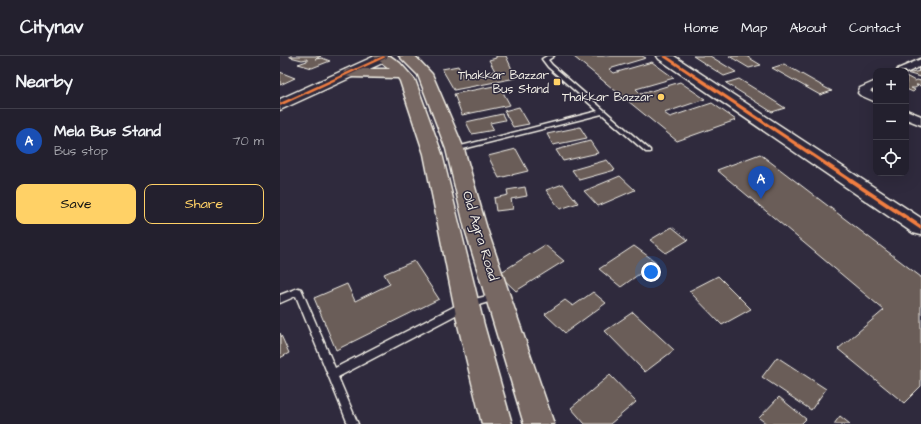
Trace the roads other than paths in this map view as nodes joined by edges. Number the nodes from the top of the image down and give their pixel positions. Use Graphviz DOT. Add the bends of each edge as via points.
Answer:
graph roads {
  1 [pos="379,56"];
  2 [pos="551,56"];
  3 [pos="664,56"];
  4 [pos="921,62"];
  5 [pos="350,65"];
  6 [pos="404,65"];
  7 [pos="428,65"];
  8 [pos="908,68"];
  9 [pos="873,86"];
  10 [pos="280,95"];
  11 [pos="873,97"];
  12 [pos="280,106"];
  13 [pos="602,112"];
  14 [pos="909,115"];
  15 [pos="921,121"];
  16 [pos="455,149"];
  17 [pos="648,151"];
  18 [pos="921,228"];
  19 [pos="498,296"];
  20 [pos="280,299"];
  21 [pos="466,305"];
  22 [pos="332,375"];
  23 [pos="352,424"];
  24 [pos="497,424"];
  25 [pos="539,424"];
  1 -- 5 [label="street"];
  1 -- 6 [label="highway, Old Agra Road"];
  2 -- 13 [label="lane" via="545,59 550,66"];
  3 -- 18 [label="street"];
  4 -- 8 [label="street"];
  5 -- 6 [label="highway"];
  5 -- 10 [label="street"];
  5 -- 12 [label="street"];
  6 -- 7 [label="highway, Old Agra Road" via="414,62"];
  6 -- 21 [label="highway, Old Agra Road" via="433,154"];
  7 -- 16 [label="highway, Old Agra Road"];
  9 -- 11 [label="street" via="864,92"];
  13 -- 16 [label="lane"];
  13 -- 17 [label="lane"];
  14 -- 15 [label="street"];
  16 -- 19 [label="highway, Old Agra Road" via="476,229"];
  19 -- 21 [label="lane"];
  19 -- 25 [label="highway, Old Agra Road"];
  20 -- 22 [label="lane" via="298,291"];
  21 -- 22 [label="lane"];
  21 -- 24 [label="highway, Old Agra Road"];
  22 -- 23 [label="lane"];
}
